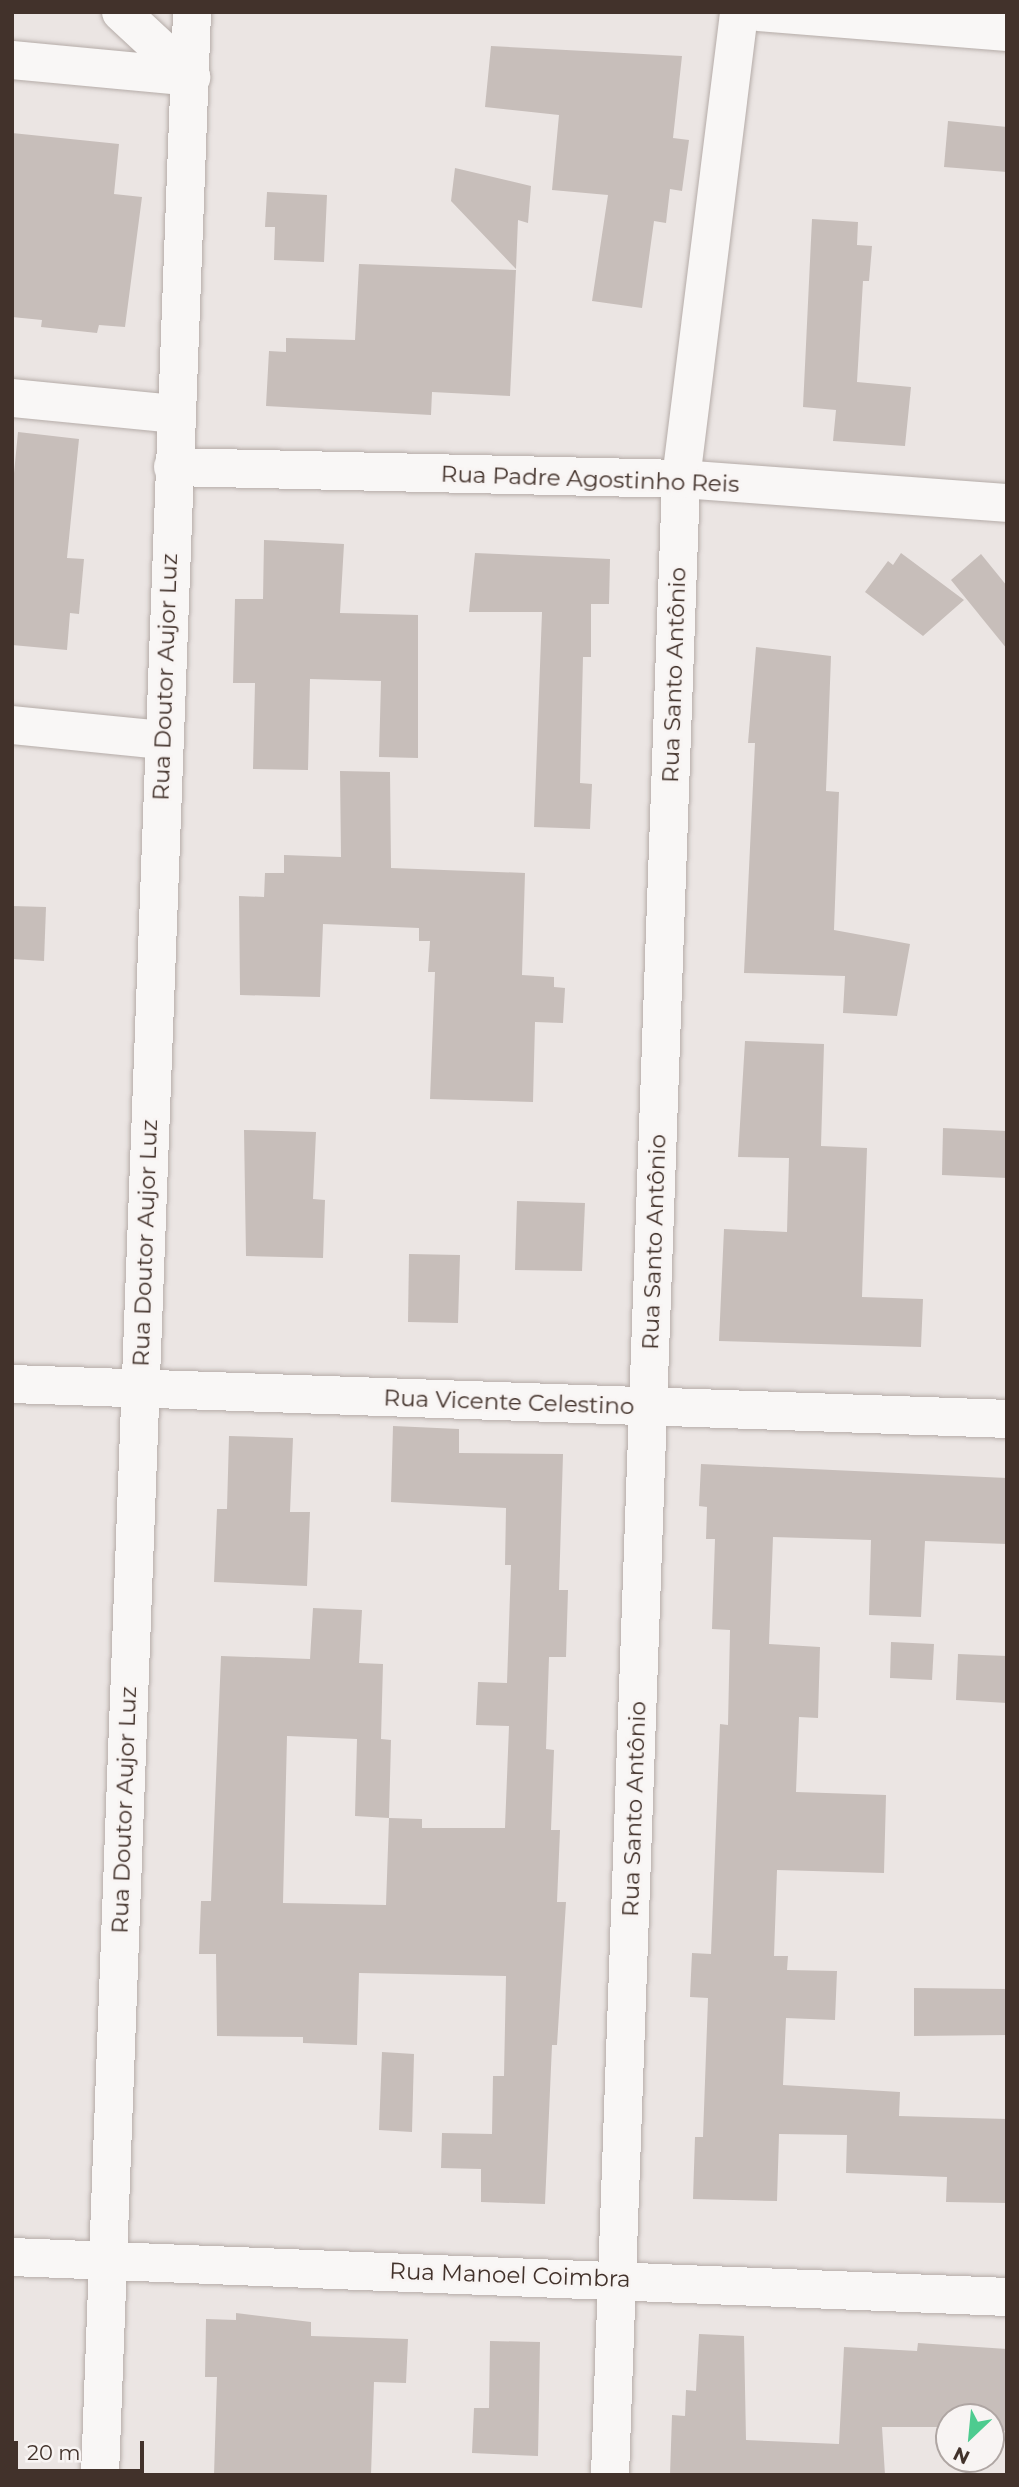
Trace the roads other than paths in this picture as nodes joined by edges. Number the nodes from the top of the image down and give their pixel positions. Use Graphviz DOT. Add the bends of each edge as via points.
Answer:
graph roads {
  1 [pos="121,12"];
  2 [pos="192,12"];
  3 [pos="739,12"];
  4 [pos="760,12"];
  5 [pos="1007,32"];
  6 [pos="12,60"];
  7 [pos="191,77"];
  8 [pos="12,398"];
  9 [pos="175,414"];
  10 [pos="173,467"];
  11 [pos="681,479"];
  12 [pos="1007,503"];
  13 [pos="12,725"];
  14 [pos="163,740"];
  15 [pos="12,1384"];
  16 [pos="139,1389"];
  17 [pos="648,1406"];
  18 [pos="1007,1419"];
  19 [pos="12,2257"];
  20 [pos="108,2259"];
  21 [pos="617,2279"];
  22 [pos="1007,2297"];
  23 [pos="100,2475"];
  24 [pos="610,2475"];
  1 -- 7 [label="street"];
  2 -- 7 [label="street, Rua Doutor Aujor Luz"];
  3 -- 11 [label="street, Rua Santo Antônio"];
  4 -- 5 [label="street"];
  6 -- 7 [label="street"];
  7 -- 9 [label="street, Rua Doutor Aujor Luz"];
  8 -- 9 [label="street"];
  9 -- 10 [label="street, Rua Doutor Aujor Luz"];
  10 -- 11 [label="street, Rua Padre Agostinho Reis"];
  10 -- 14 [label="street, Rua Doutor Aujor Luz"];
  11 -- 12 [label="street, Rua Padre Agostinho Reis"];
  11 -- 17 [label="street, Rua Santo Antônio"];
  13 -- 14 [label="street"];
  14 -- 16 [label="street, Rua Doutor Aujor Luz"];
  15 -- 16 [label="street, Rua Vicente Celestino"];
  16 -- 17 [label="street, Rua Vicente Celestino"];
  16 -- 20 [label="street, Rua Doutor Aujor Luz"];
  17 -- 18 [label="street, Rua Vicente Celestino"];
  17 -- 21 [label="street, Rua Santo Antônio"];
  19 -- 20 [label="street, Rua Manoel Coimbra"];
  20 -- 21 [label="street, Rua Manoel Coimbra"];
  20 -- 23 [label="street, Rua Doutor Aujor Luz"];
  21 -- 22 [label="street, Rua Manoel Coimbra"];
  21 -- 24 [label="street, Rua Santo Antônio"];
}
